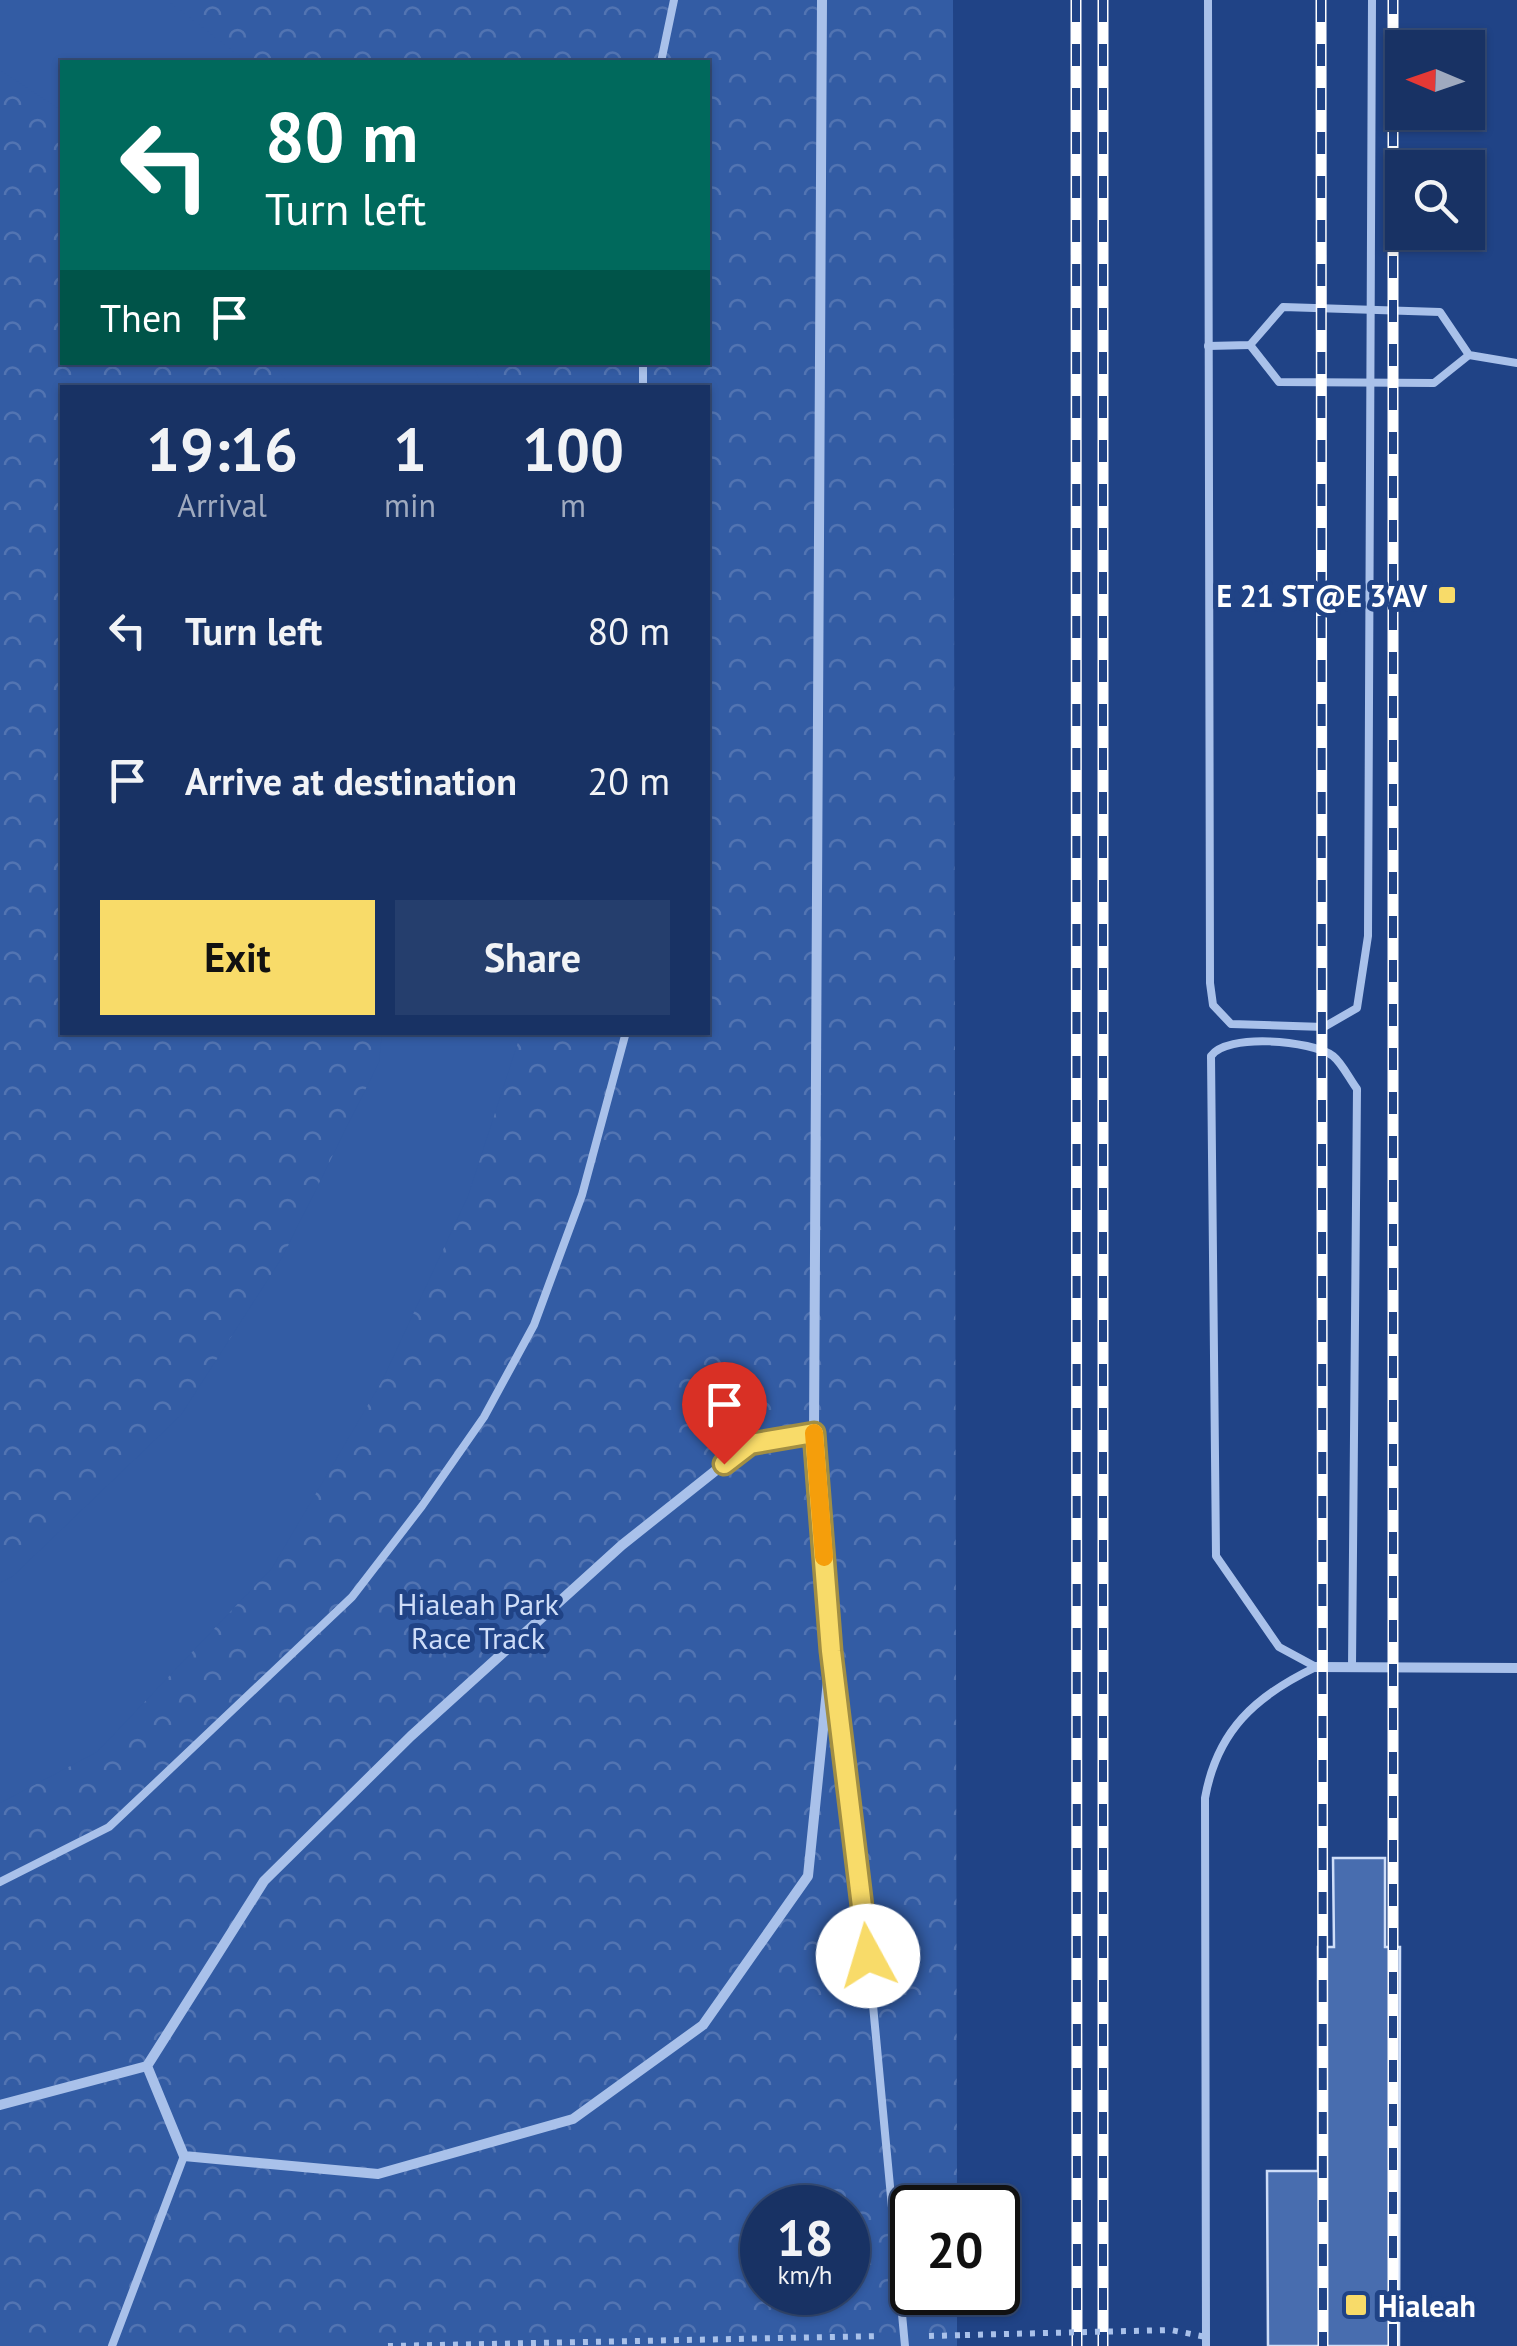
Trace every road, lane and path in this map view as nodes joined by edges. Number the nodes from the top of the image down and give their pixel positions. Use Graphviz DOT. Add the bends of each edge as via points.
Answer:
graph roads {
  1 [pos="674,0"];
  2 [pos="822,0"];
  3 [pos="1208,0"];
  4 [pos="1372,0"];
  5 [pos="661,60"];
  6 [pos="1370,310"];
  7 [pos="1250,345"];
  8 [pos="1208,346"];
  9 [pos="1469,355"];
  10 [pos="1517,363"];
  11 [pos="1368,383"];
  12 [pos="625,1035"];
  13 [pos="814,1433"];
  14 [pos="831,1651"];
  15 [pos="1316,1667"];
  16 [pos="1352,1667"];
  17 [pos="1517,1668"];
  18 [pos="0,1882"];
  19 [pos="146,2066"];
  20 [pos="0,2105"];
  21 [pos="184,2156"];
  22 [pos="905,2341"];
  23 [pos="1206,2342"];
  24 [pos="112,2346"];
  25 [pos="388,2346"];
  1 -- 5 [label="lane"];
  2 -- 13 [label="street"];
  3 -- 8 [label="lane"];
  4 -- 6 [label="lane"];
  6 -- 7 [label="lane" via="1282,307"];
  6 -- 9 [label="lane" via="1440,312"];
  6 -- 11 [label="lane"];
  7 -- 8 [label="lane"];
  7 -- 11 [label="lane" via="1279,382"];
  8 -- 11 [label="lane" via="1210,983 1213,1005 1231,1024 1324,1027 1357,1008 1368,936"];
  9 -- 10 [label="lane"];
  9 -- 11 [label="lane" via="1434,383"];
  12 -- 18 [label="lane" via="582,1195 534,1325 484,1417 422,1506 352,1597 109,1828"];
  13 -- 14 [label="street"];
  13 -- 19 [label="street" via="750,1444 622,1545 411,1736 264,1881"];
  14 -- 21 [label="street" via="808,1876 703,2025 573,2119 378,2174"];
  14 -- 22 [label="lane" via="865,1920"];
  15 -- 16 [label="street"];
  15 -- 16 [label="lane" via="1279,1647 1216,1556 1211,1056 1228,1042 1280,1042 1332,1056 1357,1089"];
  15 -- 23 [label="lane" via="1266,1694 1228,1731 1211,1765 1205,1798"];
  16 -- 17 [label="street"];
  19 -- 20 [label="street"];
  19 -- 21 [label="street"];
  21 -- 24 [label="lane"];
  22 -- 23 [label="path, bridge" via="1171,2330"];
  22 -- 25 [label="path"];
}
